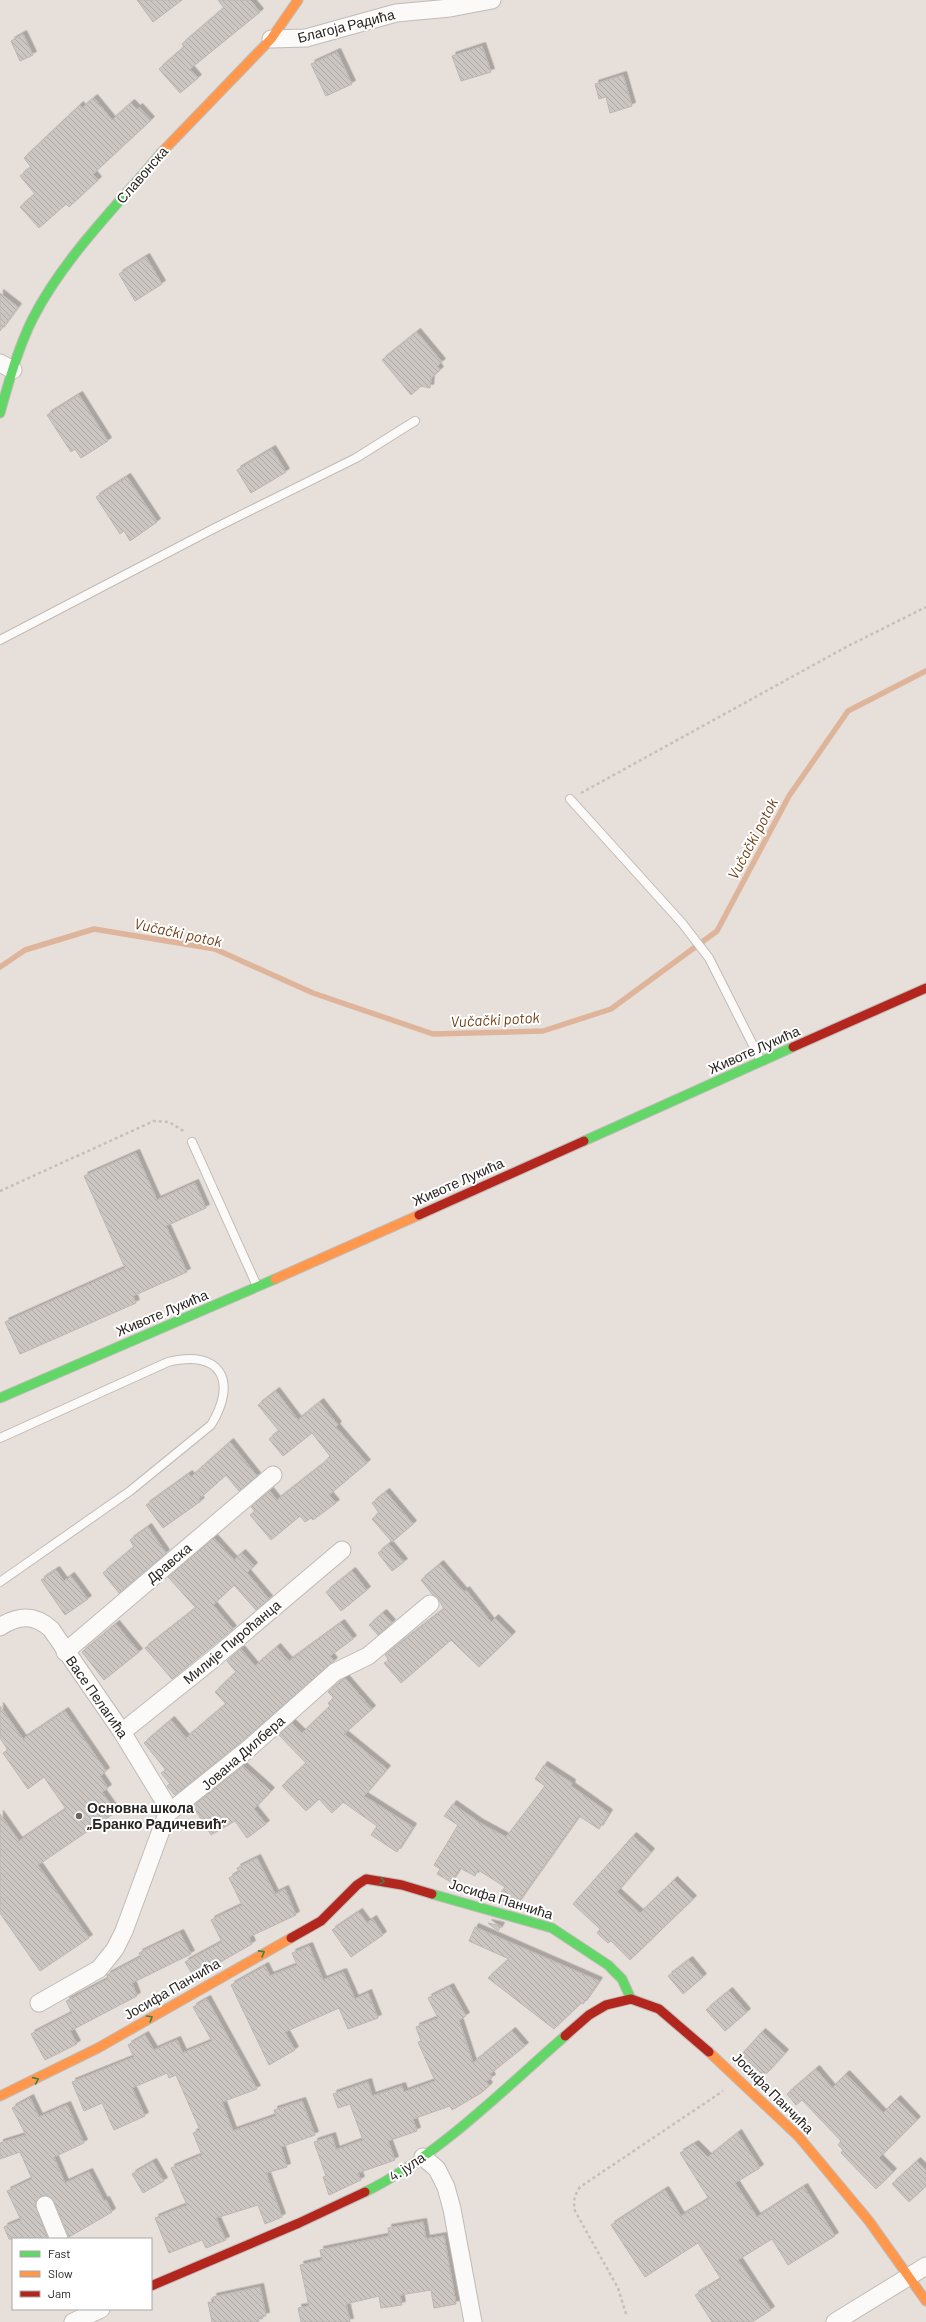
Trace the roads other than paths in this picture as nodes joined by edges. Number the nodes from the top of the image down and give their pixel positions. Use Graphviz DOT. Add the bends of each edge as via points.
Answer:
graph roads {
  1 [pos="298,0"];
  2 [pos="492,0"];
  3 [pos="271,39"];
  4 [pos="6,367"];
  5 [pos="0,413"];
  6 [pos="416,421"];
  7 [pos="0,640"];
  8 [pos="570,799"];
  9 [pos="926,988"];
  10 [pos="762,1062"];
  11 [pos="192,1142"];
  12 [pos="257,1286"];
  13 [pos="0,1398"];
  14 [pos="0,1438"];
  15 [pos="274,1475"];
  16 [pos="342,1550"];
  17 [pos="0,1582"];
  18 [pos="430,1604"];
  19 [pos="0,1627"];
  20 [pos="66,1652"];
  21 [pos="122,1732"];
  22 [pos="167,1814"];
  23 [pos="631,1999"];
  24 [pos="39,2003"];
  25 [pos="0,2096"];
  26 [pos="423,2158"];
  27 [pos="45,2205"];
  28 [pos="59,2238"];
  29 [pos="926,2266"];
  30 [pos="909,2276"];
  31 [pos="152,2286"];
  32 [pos="926,2302"];
  33 [pos="93,2311"];
  34 [pos="73,2322"];
  35 [pos="473,2322"];
  36 [pos="835,2322"];
  1 -- 3 [label="street, Славонска"];
  2 -- 3 [label="street, Благоја Радића" via="450,8 396,13 306,38"];
  3 -- 4 [label="street, Славонска" via="174,138 65,266"];
  4 -- 5 [label="street, Славонска"];
  6 -- 7 [label="lane" via="356,458"];
  8 -- 10 [label="lane" via="706,954"];
  9 -- 10 [label="street, Животе Лукића"];
  10 -- 12 [label="street, Животе Лукића"];
  11 -- 12 [label="lane"];
  12 -- 13 [label="street, Животе Лукића"];
  14 -- 17 [label="lane" via="168,1362 182,1359 206,1360 216,1366 222,1381 220,1410 211,1424 130,1491"];
  15 -- 20 [label="street, Дравска"];
  16 -- 21 [label="street, Милије Пироћанца"];
  18 -- 22 [label="street, Јована Дилбера" via="368,1656 335,1672 236,1760"];
  19 -- 20 [label="street, Васе Пелагића" via="20,1617 37,1620 51,1629"];
  20 -- 21 [label="street, Васе Пелагића"];
  21 -- 22 [label="street, Васе Пелагића" via="164,1801"];
  22 -- 24 [label="street" via="115,1949 99,1969"];
  25 -- 23 [label="street, Јосифа Панчића, one-way" via="98,2048 320,1921 366,1879 402,1885 552,1928 608,1965 622,1979"];
  23 -- 26 [label="street, 4. јула" via="606,2005 589,2015"];
  23 -- 30 [label="street, Јосифа Панчића" via="659,2009 670,2017 740,2079 809,2149 869,2221"];
  26 -- 31 [label="street, 4. јула" via="394,2178 366,2192"];
  26 -- 35 [label="street" via="437,2169 446,2187"];
  27 -- 28 [label="street"];
  29 -- 30 [label="street"];
  30 -- 32 [label="street, Јосифа Панчића"];
  30 -- 36 [label="street"];
  33 -- 34 [label="street"];
}
